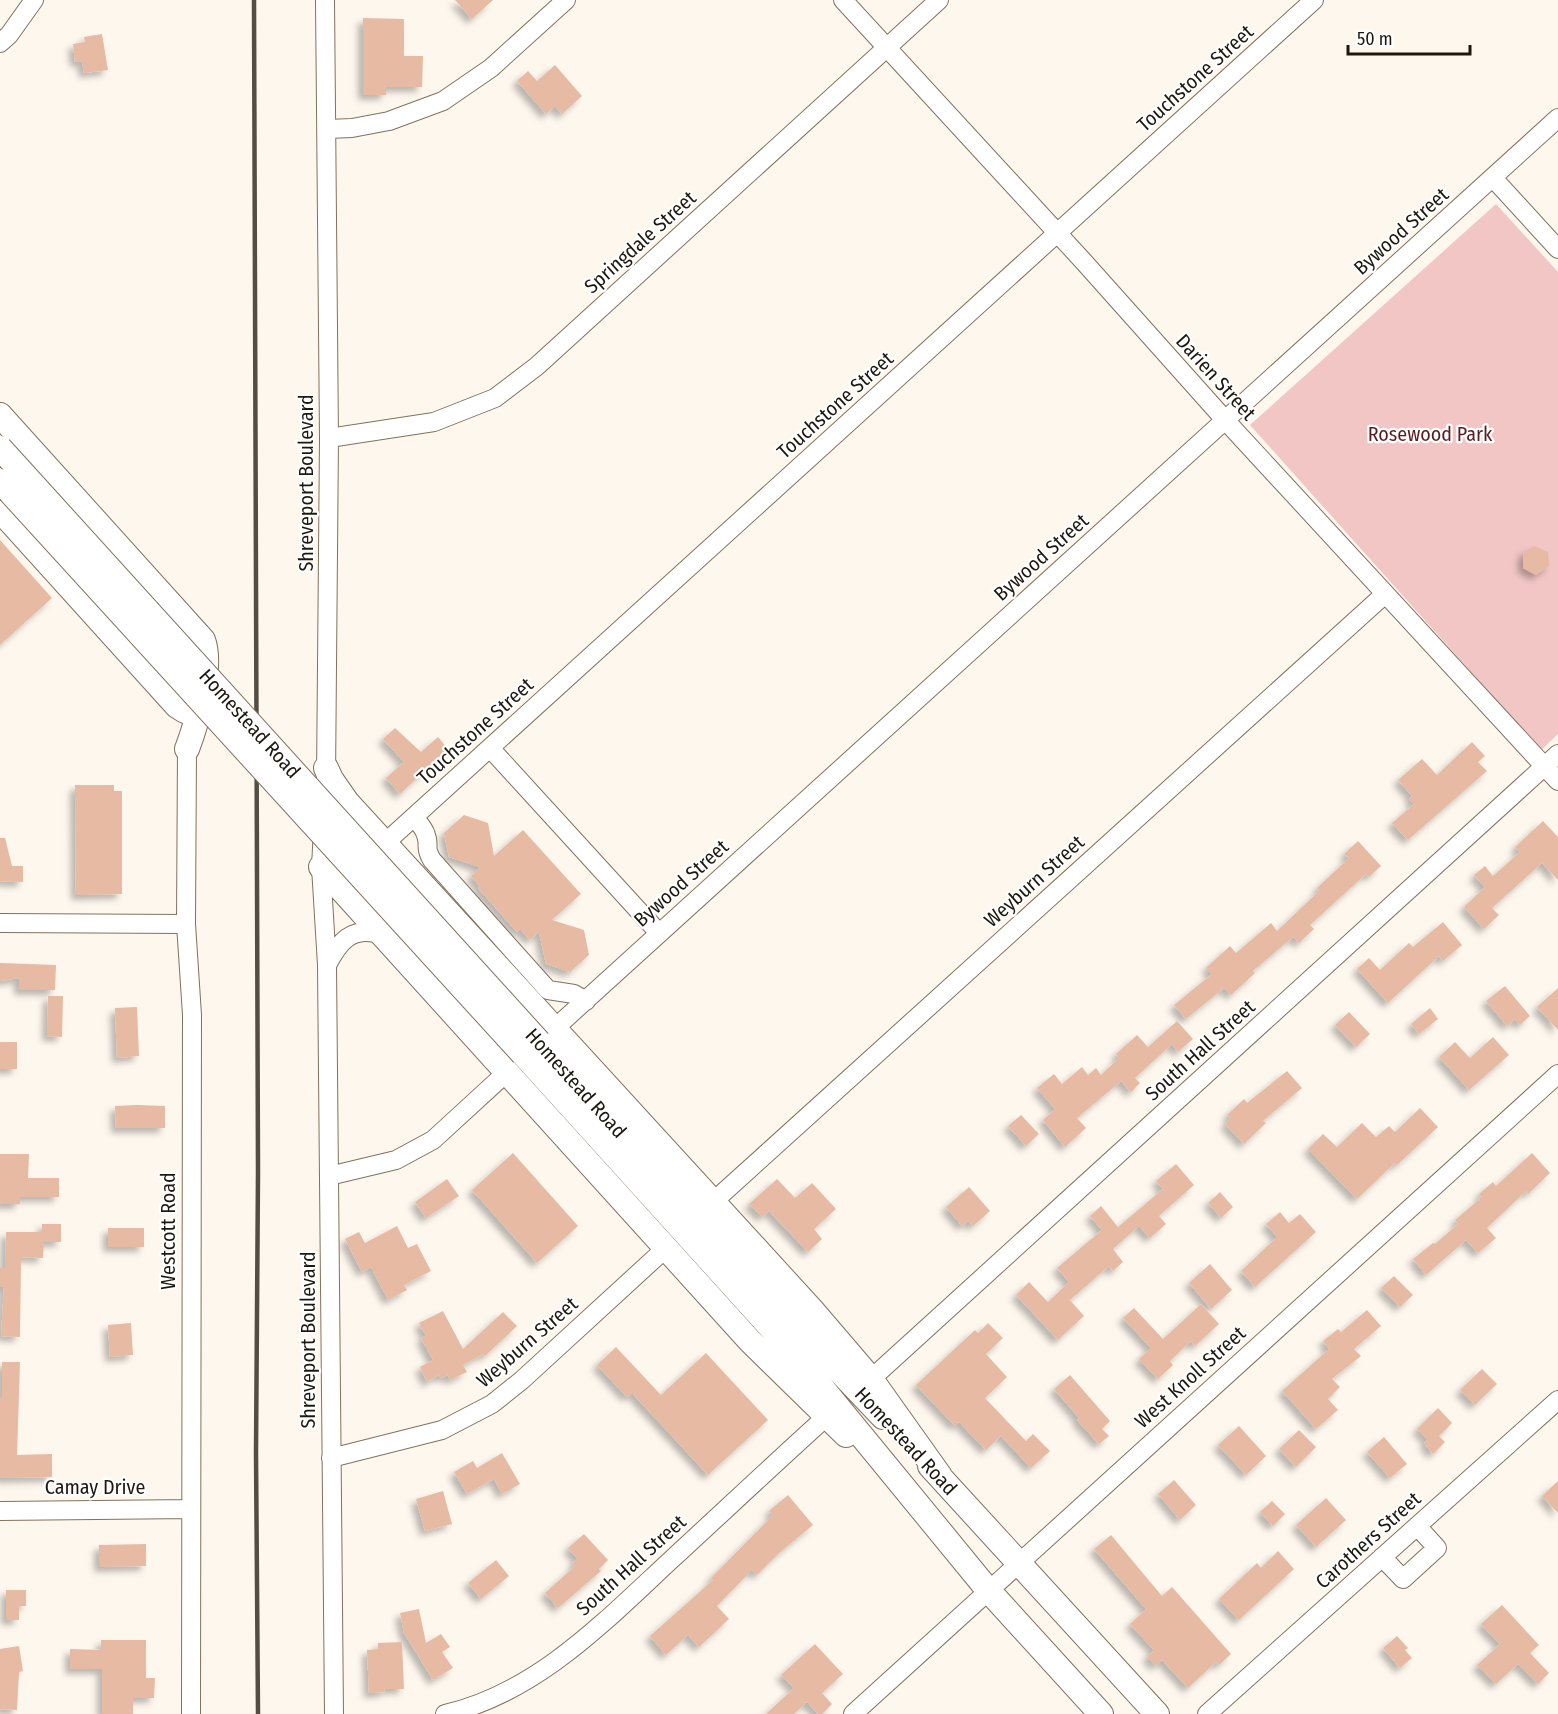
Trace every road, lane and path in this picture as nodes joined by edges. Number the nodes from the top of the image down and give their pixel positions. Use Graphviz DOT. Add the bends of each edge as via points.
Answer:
graph roads {
  1 [pos="34,0"];
  2 [pos="325,0"];
  3 [pos="566,0"];
  4 [pos="843,0"];
  5 [pos="939,0"];
  6 [pos="1314,0"];
  7 [pos="3,34"];
  8 [pos="888,47"];
  9 [pos="1558,118"];
  10 [pos="328,129"];
  11 [pos="1493,178"];
  12 [pos="1058,234"];
  13 [pos="1558,249"];
  14 [pos="0,415"];
  15 [pos="1226,421"];
  16 [pos="329,438"];
  17 [pos="0,448"];
  18 [pos="0,480"];
  19 [pos="0,510"];
  20 [pos="1385,594"];
  21 [pos="188,707"];
  22 [pos="490,748"];
  23 [pos="187,749"];
  24 [pos="1551,760"];
  25 [pos="326,768"];
  26 [pos="1558,781"];
  27 [pos="336,802"];
  28 [pos="414,817"];
  29 [pos="386,843"];
  30 [pos="321,867"];
  31 [pos="0,923"];
  32 [pos="186,924"];
  33 [pos="659,933"];
  34 [pos="380,934"];
  35 [pos="327,965"];
  36 [pos="586,1000"];
  37 [pos="539,1042"];
  38 [pos="506,1072"];
  39 [pos="1558,1074"];
  40 [pos="329,1176"];
  41 [pos="714,1201"];
  42 [pos="666,1248"];
  43 [pos="872,1379"];
  44 [pos="1558,1400"];
  45 [pos="826,1417"];
  46 [pos="331,1458"];
  47 [pos="940,1476"];
  48 [pos="914,1498"];
  49 [pos="191,1509"];
  50 [pos="0,1510"];
  51 [pos="1418,1526"];
  52 [pos="1382,1557"];
  53 [pos="1019,1563"];
  54 [pos="988,1590"];
  55 [pos="191,1714"];
  56 [pos="334,1714"];
  57 [pos="445,1714"];
  58 [pos="853,1714"];
  59 [pos="1101,1714"];
  60 [pos="1157,1714"];
  61 [pos="1208,1714"];
  1 -- 7 [label="street"];
  2 -- 10 [label="street, Shreveport Boulevard"];
  3 -- 10 [label="street" via="491,68 443,101 388,121"];
  4 -- 8 [label="street, Darien Street"];
  5 -- 8 [label="street, Springdale Street"];
  6 -- 12 [label="street, Touchstone Street"];
  8 -- 12 [label="street, Darien Street"];
  8 -- 16 [label="street, Springdale Street" via="537,366 495,398 434,422"];
  9 -- 11 [label="street, Bywood Street"];
  10 -- 16 [label="street, Shreveport Boulevard"];
  11 -- 13 [label="street"];
  11 -- 15 [label="street, Bywood Street"];
  12 -- 15 [label="street, Darien Street"];
  12 -- 22 [label="street, Touchstone Street"];
  14 -- 21 [label="main road" via="203,640 207,657"];
  15 -- 20 [label="street, Darien Street"];
  15 -- 33 [label="street, Bywood Street"];
  16 -- 25 [label="street, Shreveport Boulevard"];
  17 -- 37 [label="main road, Homestead Road, bridge"];
  18 -- 37 [label="main road, Homestead Road, bridge"];
  19 -- 21 [label="main road"];
  20 -- 24 [label="street, Darien Street"];
  20 -- 41 [label="street, Weyburn Street"];
  21 -- 23 [label="main road" via="197,723"];
  22 -- 28 [label="street, Touchstone Street"];
  22 -- 33 [label="street"];
  23 -- 32 [label="street, Westcott Road"];
  24 -- 26 [label="street, Darien Street"];
  24 -- 43 [label="street, South Hall Street"];
  25 -- 27 [label="main road"];
  27 -- 29 [label="main road"];
  27 -- 30 [label="street, Shreveport Boulevard"];
  28 -- 29 [label="street, Touchstone Street"];
  28 -- 36 [label="street" via="427,838 432,860 548,990"];
  29 -- 37 [label="main road"];
  30 -- 34 [label="main road"];
  30 -- 35 [label="street, Shreveport Boulevard"];
  31 -- 32 [label="street"];
  32 -- 49 [label="street, Westcott Road" via="192,1015"];
  33 -- 36 [label="street, Bywood Street"];
  34 -- 35 [label="street" via="362,932 343,940"];
  34 -- 38 [label="main road"];
  35 -- 40 [label="street, Shreveport Boulevard"];
  36 -- 37 [label="street, Bywood Street"];
  37 -- 41 [label="main road"];
  37 -- 47 [label="main road, Homestead Road" via="807,1337"];
  37 -- 48 [label="main road, Homestead Road"];
  38 -- 40 [label="street" via="433,1140 396,1160"];
  38 -- 42 [label="main road"];
  39 -- 53 [label="street, West Knoll Street"];
  40 -- 46 [label="street, Shreveport Boulevard"];
  41 -- 43 [label="main road"];
  42 -- 45 [label="main road"];
  42 -- 46 [label="street, Weyburn Street" via="492,1404 442,1430"];
  43 -- 47 [label="main road"];
  44 -- 51 [label="street, Carothers Street"];
  45 -- 48 [label="main road"];
  45 -- 57 [label="street, South Hall Street" via="600,1626 554,1662 513,1689 471,1708"];
  46 -- 56 [label="street, Shreveport Boulevard"];
  47 -- 53 [label="main road, Homestead Road"];
  48 -- 54 [label="main road, Homestead Road"];
  49 -- 50 [label="street, Camay Drive"];
  49 -- 55 [label="street, Westcott Road"];
  51 -- 52 [label="street, Carothers Street"];
  51 -- 52 [label="street" via="1437,1548 1402,1579"];
  52 -- 61 [label="street, Carothers Street"];
  53 -- 54 [label="street, West Knoll Street"];
  53 -- 60 [label="main road, Homestead Road"];
  54 -- 58 [label="street, West Knoll Street"];
  54 -- 59 [label="main road, Homestead Road"];
}
